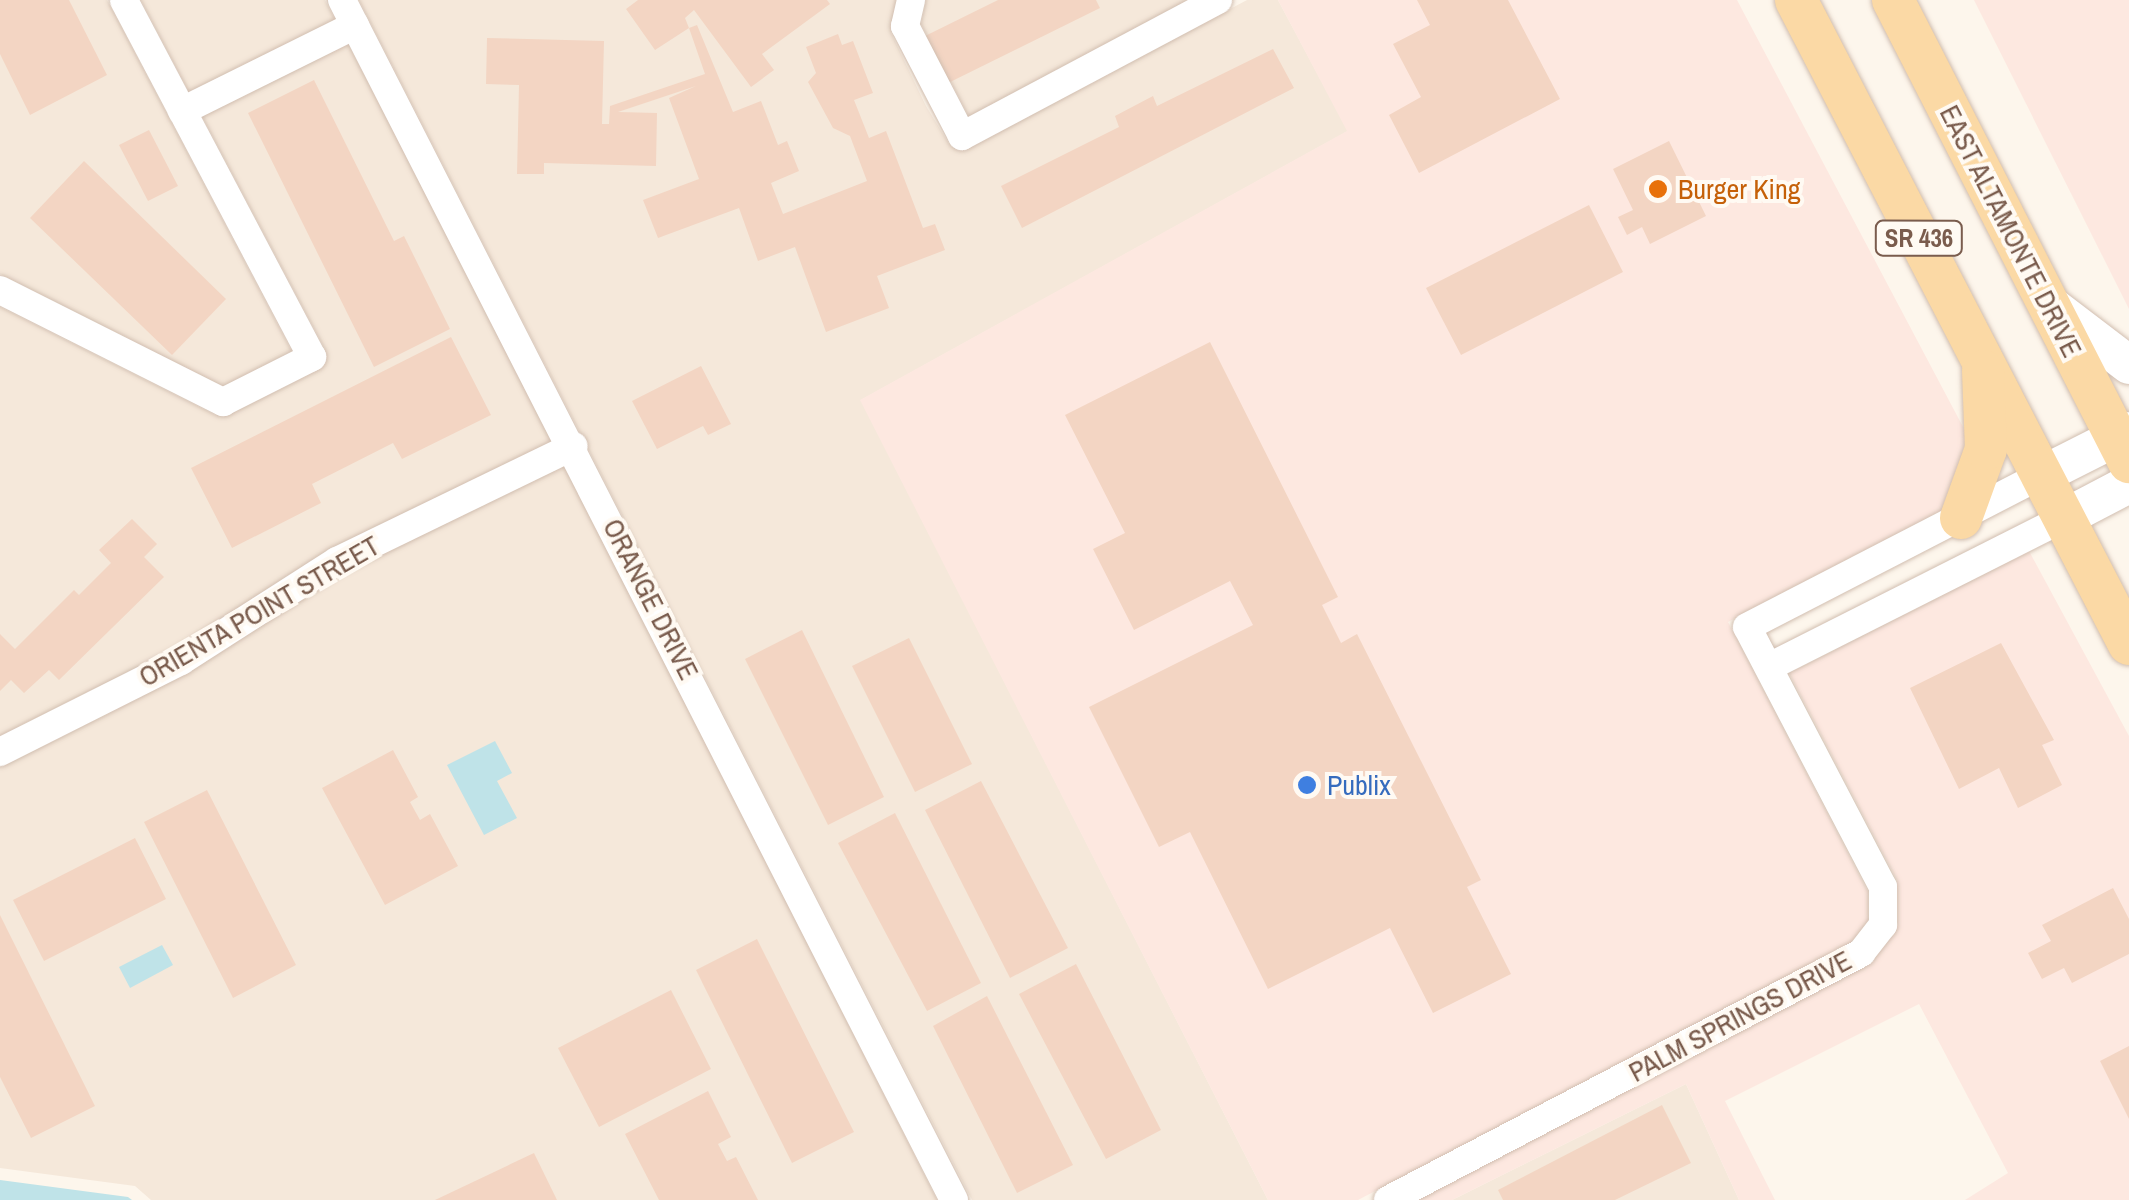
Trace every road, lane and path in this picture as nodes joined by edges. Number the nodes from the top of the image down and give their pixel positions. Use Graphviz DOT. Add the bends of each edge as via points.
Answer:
graph roads {
  1 [pos="124,0"];
  2 [pos="911,0"];
  3 [pos="1218,0"];
  4 [pos="1796,0"];
  5 [pos="1894,0"];
  6 [pos="349,12"];
  7 [pos="182,111"];
  8 [pos="0,290"];
  9 [pos="2048,303"];
  10 [pos="1983,361"];
  11 [pos="2129,365"];
  12 [pos="2125,444"];
  13 [pos="574,446"];
  14 [pos="2042,475"];
  15 [pos="2129,484"];
  16 [pos="1961,518"];
  17 [pos="2064,518"];
  18 [pos="2129,644"];
  19 [pos="1769,667"];
  20 [pos="0,752"];
  21 [pos="954,1200"];
  22 [pos="1388,1200"];
  1 -- 7 [label="street"];
  2 -- 3 [label="street" via="905,26 962,136"];
  4 -- 10 [label="main road, SR 436"];
  5 -- 9 [label="main road, EAST ALTAMONTE DRIVE / SR 436"];
  6 -- 7 [label="street"];
  6 -- 13 [label="street, ORANGE DRIVE"];
  7 -- 8 [label="street" via="312,357 223,402"];
  9 -- 11 [label="main road"];
  9 -- 12 [label="main road, EAST ALTAMONTE DRIVE / SR 436"];
  10 -- 14 [label="main road, SR 436"];
  10 -- 16 [label="main road" via="1986,449"];
  12 -- 14 [label="main road, PALM SPRINGS DRIVE"];
  13 -- 20 [label="street, ORIENTA POINT STREET" via="336,561 181,661"];
  13 -- 21 [label="street, ORANGE DRIVE"];
  14 -- 16 [label="street, PALM SPRINGS DRIVE"];
  14 -- 17 [label="main road, SR 436"];
  15 -- 17 [label="main road"];
  16 -- 19 [label="street, PALM SPRINGS DRIVE" via="1747,627"];
  17 -- 18 [label="main road, SR 436"];
  17 -- 19 [label="street"];
  19 -- 22 [label="street, PALM SPRINGS DRIVE" via="1883,887 1883,926 1860,953"];
}
